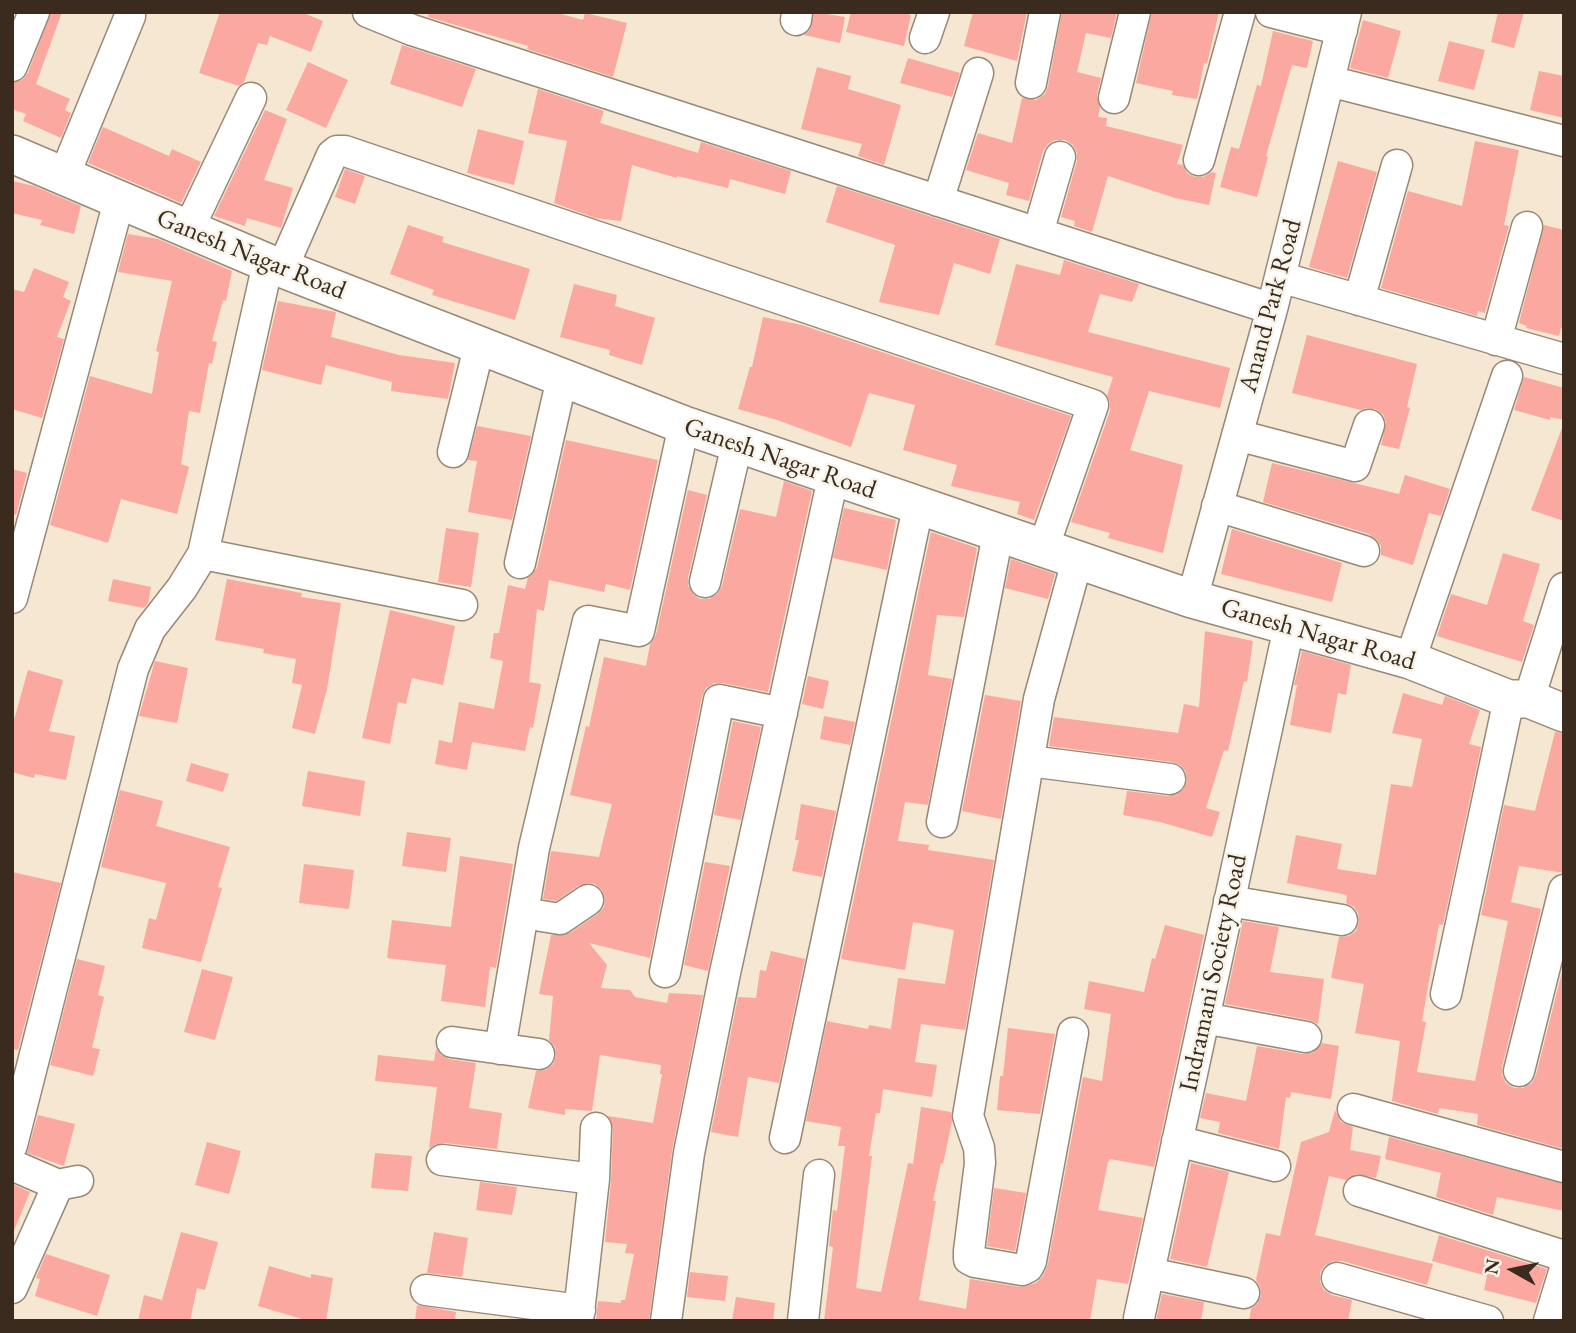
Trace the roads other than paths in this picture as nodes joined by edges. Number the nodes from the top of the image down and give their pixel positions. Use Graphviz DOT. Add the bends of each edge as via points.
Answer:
graph roads {
  1 [pos="34,12"];
  2 [pos="369,12"];
  3 [pos="1045,12"];
  4 [pos="1135,12"];
  5 [pos="1240,12"];
  6 [pos="1271,12"];
  7 [pos="130,16"];
  8 [pos="414,21"];
  9 [pos="1344,21"];
  10 [pos="12,66"];
  11 [pos="978,73"];
  12 [pos="1329,81"];
  13 [pos="1031,83"];
  14 [pos="251,98"];
  15 [pos="1114,98"];
  16 [pos="1564,141"];
  17 [pos="12,154"];
  18 [pos="1060,157"];
  19 [pos="1199,160"];
  20 [pos="1396,165"];
  21 [pos="64,176"];
  22 [pos="120,201"];
  23 [pos="938,201"];
  24 [pos="1527,227"];
  25 [pos="188,230"];
  26 [pos="1038,233"];
  27 [pos="275,266"];
  28 [pos="1279,277"];
  29 [pos="1359,300"];
  30 [pos="1272,309"];
  31 [pos="1496,340"];
  32 [pos="479,347"];
  33 [pos="1564,359"];
  34 [pos="1507,376"];
  35 [pos="562,378"];
  36 [pos="684,425"];
  37 [pos="1369,425"];
  38 [pos="1237,435"];
  39 [pos="737,444"];
  40 [pos="453,453"];
  41 [pos="833,478"];
  42 [pos="1217,506"];
  43 [pos="918,507"];
  44 [pos="998,534"];
  45 [pos="1364,551"];
  46 [pos="203,554"];
  47 [pos="1060,555"];
  48 [pos="520,563"];
  49 [pos="705,582"];
  50 [pos="1564,588"];
  51 [pos="12,598"];
  52 [pos="1192,599"];
  53 [pos="462,605"];
  54 [pos="1289,627"];
  55 [pos="1410,660"];
  56 [pos="1519,699"];
  57 [pos="782,713"];
  58 [pos="1564,713"];
  59 [pos="1029,761"];
  60 [pos="1170,779"];
  61 [pos="942,822"];
  62 [pos="1564,890"];
  63 [pos="588,900"];
  64 [pos="1229,901"];
  65 [pos="523,913"];
  66 [pos="1342,920"];
  67 [pos="665,972"];
  68 [pos="1446,993"];
  69 [pos="1204,1018"];
  70 [pos="1073,1033"];
  71 [pos="1307,1037"];
  72 [pos="452,1042"];
  73 [pos="500,1049"];
  74 [pos="539,1054"];
  75 [pos="1519,1071"];
  76 [pos="1353,1109"];
  77 [pos="596,1128"];
  78 [pos="785,1138"];
  79 [pos="1177,1141"];
  80 [pos="12,1145"];
  81 [pos="442,1160"];
  82 [pos="12,1165"];
  83 [pos="1275,1166"];
  84 [pos="1564,1167"];
  85 [pos="819,1175"];
  86 [pos="594,1179"];
  87 [pos="1359,1191"];
  88 [pos="1564,1256"];
  89 [pos="1564,1272"];
  90 [pos="1149,1273"];
  91 [pos="1337,1278"];
  92 [pos="12,1288"];
  93 [pos="426,1290"];
  94 [pos="1244,1293"];
  95 [pos="579,1315"];
  96 [pos="1139,1318"];
  97 [pos="666,1321"];
  98 [pos="803,1321"];
  99 [pos="1488,1321"];
  100 [pos="1549,1321"];
  1 -- 10 [label="street"];
  2 -- 8 [label="street"];
  3 -- 13 [label="street"];
  4 -- 15 [label="street"];
  5 -- 19 [label="street"];
  6 -- 9 [label="street"];
  7 -- 21 [label="street"];
  8 -- 23 [label="street"];
  9 -- 12 [label="street, Anand Park Road"];
  11 -- 23 [label="street"];
  12 -- 16 [label="street"];
  12 -- 28 [label="street, Anand Park Road"];
  14 -- 25 [label="street"];
  17 -- 21 [label="street, Ganesh Nagar Road"];
  18 -- 26 [label="street"];
  20 -- 29 [label="street"];
  21 -- 22 [label="street, Ganesh Nagar Road"];
  22 -- 25 [label="street, Ganesh Nagar Road"];
  22 -- 51 [label="street"];
  23 -- 26 [label="street"];
  24 -- 31 [label="street"];
  25 -- 27 [label="street, Ganesh Nagar Road"];
  26 -- 30 [label="street"];
  27 -- 32 [label="street, Ganesh Nagar Road"];
  27 -- 46 [label="street"];
  27 -- 47 [label="street" via="332,155 345,151 1093,405"];
  28 -- 29 [label="street"];
  28 -- 30 [label="street, Anand Park Road"];
  29 -- 31 [label="street"];
  30 -- 38 [label="street, Anand Park Road"];
  31 -- 33 [label="street"];
  32 -- 35 [label="street, Ganesh Nagar Road"];
  32 -- 40 [label="street"];
  34 -- 55 [label="street"];
  35 -- 36 [label="street, Ganesh Nagar Road"];
  35 -- 48 [label="street"];
  36 -- 39 [label="street, Ganesh Nagar Road"];
  36 -- 65 [label="street" via="639,631 588,621"];
  37 -- 38 [label="street" via="1355,466"];
  38 -- 42 [label="street, Anand Park Road"];
  39 -- 41 [label="street, Ganesh Nagar Road"];
  39 -- 49 [label="street"];
  41 -- 43 [label="street, Ganesh Nagar Road"];
  41 -- 57 [label="street"];
  42 -- 45 [label="street"];
  42 -- 52 [label="street, Anand Park Road"];
  43 -- 44 [label="street, Ganesh Nagar Road"];
  43 -- 78 [label="street"];
  44 -- 47 [label="street, Ganesh Nagar Road"];
  44 -- 61 [label="street"];
  46 -- 53 [label="street"];
  46 -- 80 [label="street" via="150,629 133,669"];
  47 -- 52 [label="street, Ganesh Nagar Road"];
  47 -- 59 [label="street"];
  50 -- 56 [label="street"];
  52 -- 54 [label="street, Ganesh Nagar Road"];
  54 -- 55 [label="street, Ganesh Nagar Road"];
  54 -- 64 [label="street, Indramani Society Road"];
  55 -- 56 [label="street, Ganesh Nagar Road"];
  56 -- 58 [label="street, Ganesh Nagar Road"];
  56 -- 68 [label="street"];
  57 -- 67 [label="street" via="719,700"];
  57 -- 97 [label="street" via="689,1153"];
  59 -- 60 [label="street"];
  59 -- 70 [label="street" via="968,1116 980,1163 969,1251 969,1259 975,1262 1022,1270 1031,1261"];
  62 -- 75 [label="street"];
  63 -- 65 [label="street" via="560,919"];
  64 -- 66 [label="street"];
  64 -- 69 [label="street, Indramani Society Road"];
  65 -- 73 [label="street"];
  69 -- 71 [label="street"];
  69 -- 79 [label="street, Indramani Society Road"];
  72 -- 73 [label="street"];
  73 -- 74 [label="street"];
  76 -- 84 [label="street"];
  77 -- 86 [label="street"];
  79 -- 83 [label="street"];
  79 -- 90 [label="street, Indramani Society Road"];
  81 -- 86 [label="street"];
  82 -- 92 [label="street" via="68,1183"];
  85 -- 98 [label="street"];
  86 -- 95 [label="street"];
  87 -- 88 [label="street"];
  89 -- 100 [label="street"];
  90 -- 94 [label="street"];
  90 -- 96 [label="street, Indramani Society Road"];
  91 -- 99 [label="street"];
  93 -- 95 [label="street"];
}
